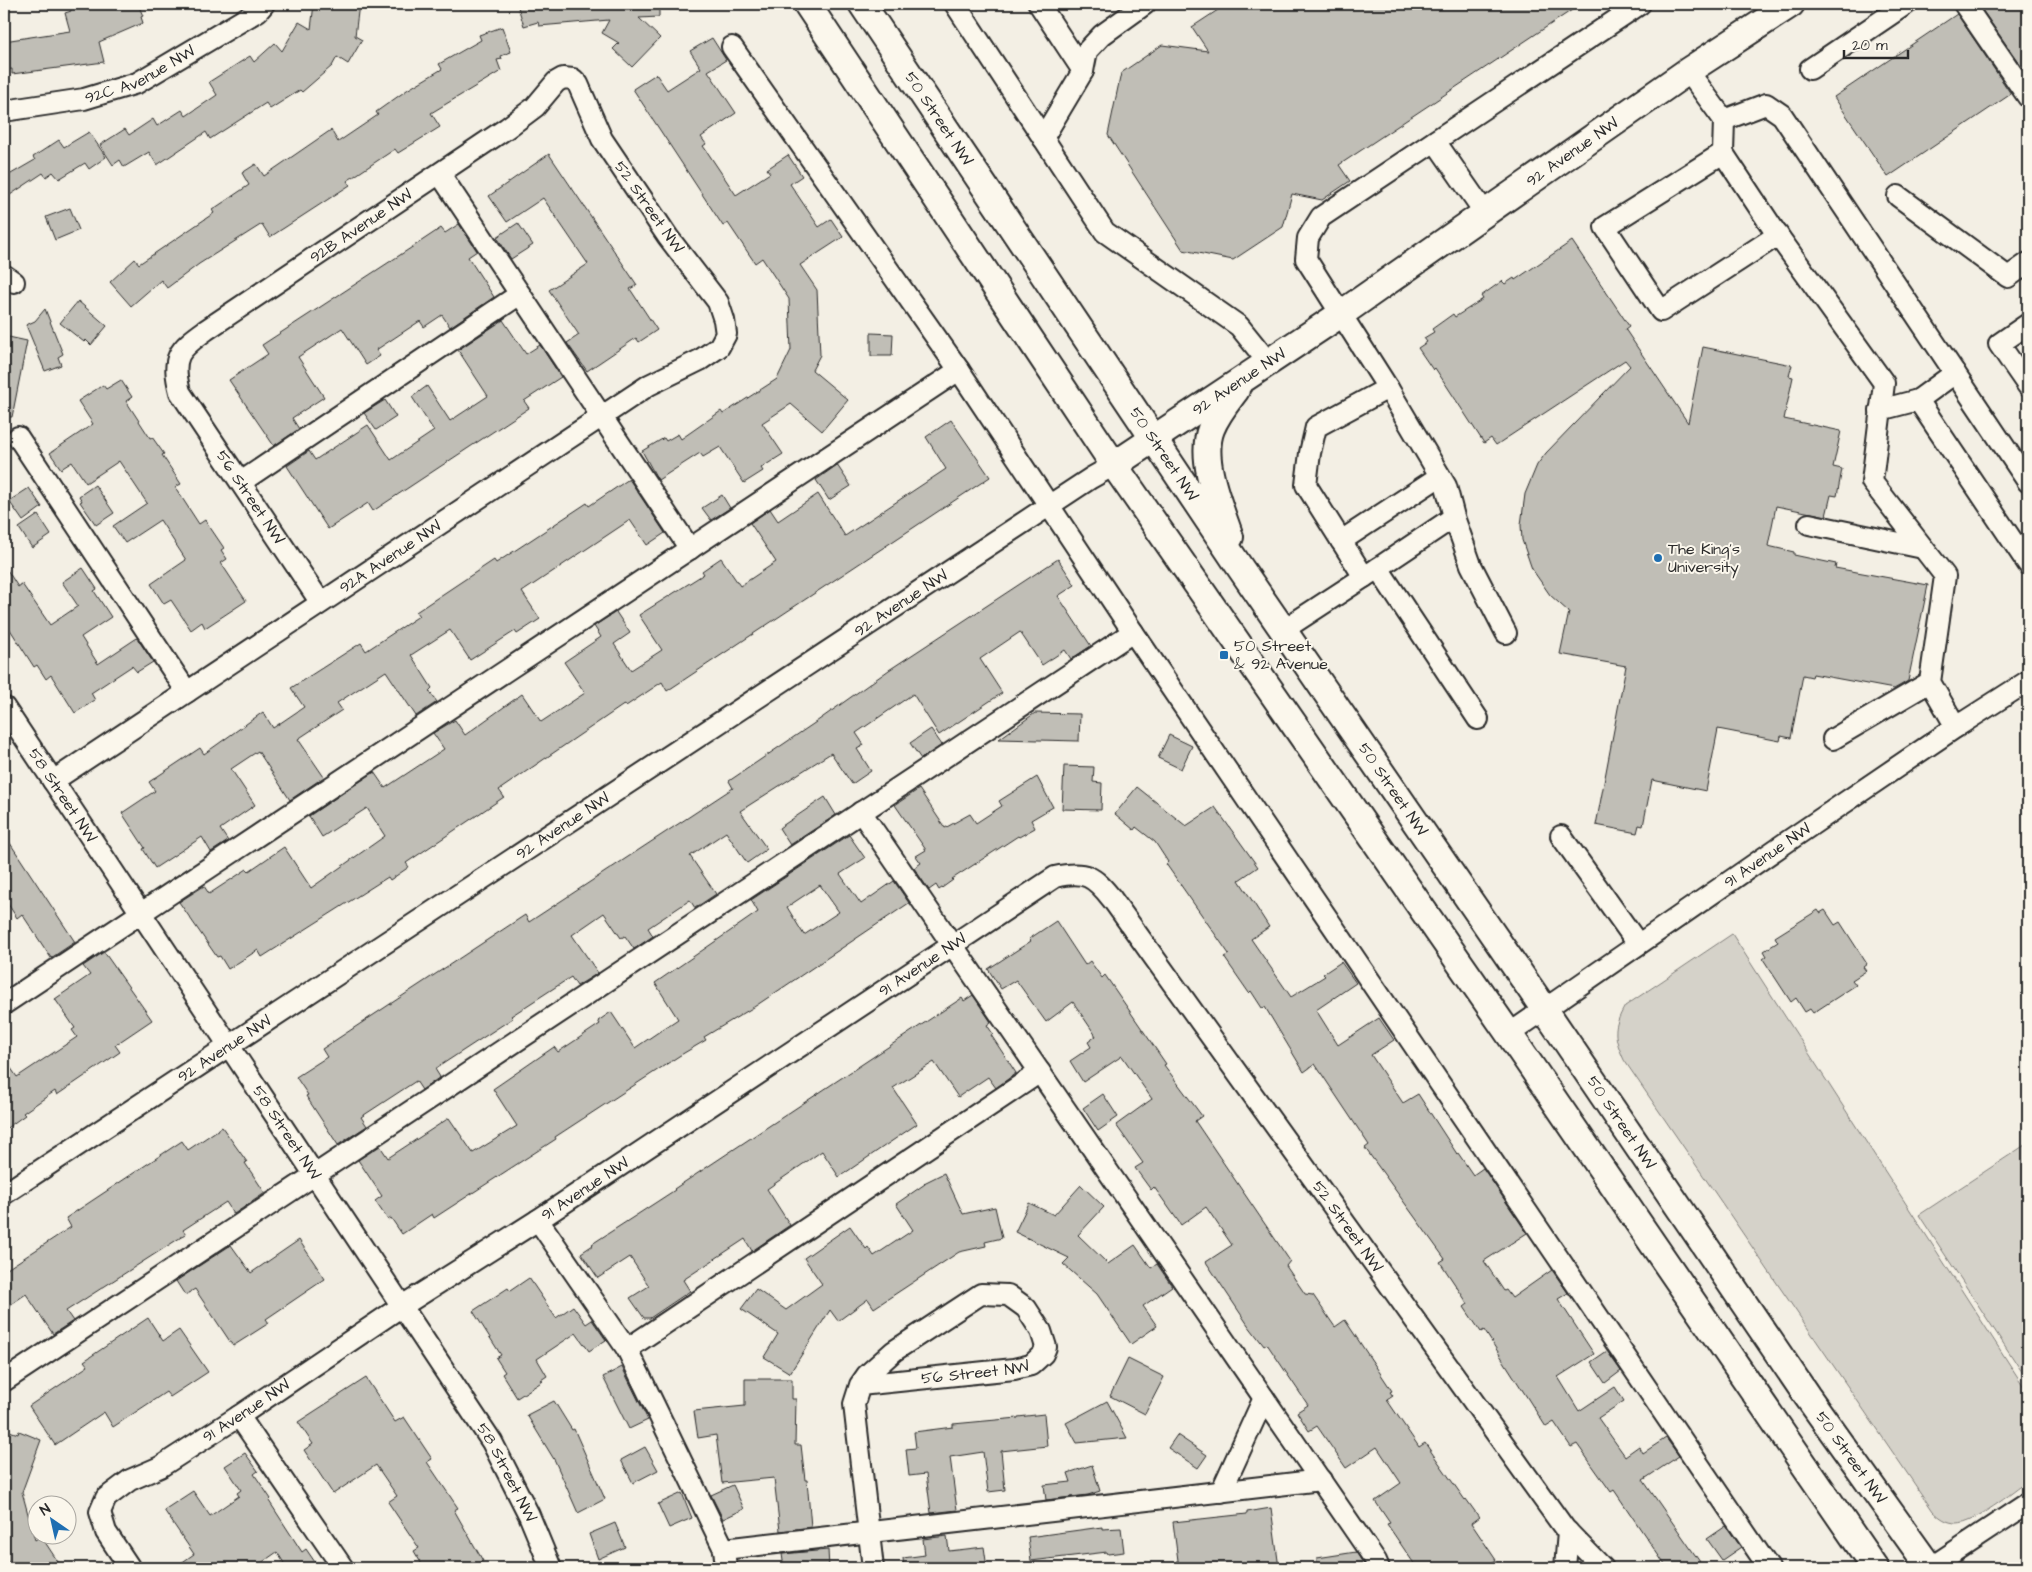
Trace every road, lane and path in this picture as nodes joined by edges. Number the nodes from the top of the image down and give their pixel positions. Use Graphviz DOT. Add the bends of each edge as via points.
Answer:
graph roads {
  1 [pos="264,4"];
  2 [pos="807,4"];
  3 [pos="862,4"];
  4 [pos="955,4"];
  5 [pos="1039,4"];
  6 [pos="1146,4"];
  7 [pos="1640,4"];
  8 [pos="1906,4"];
  9 [pos="1964,4"];
  10 [pos="1782,6"];
  11 [pos="732,47"];
  12 [pos="1810,69"];
  13 [pos="1083,71"];
  14 [pos="1688,71"];
  15 [pos="573,78"];
  16 [pos="2028,97"];
  17 [pos="4,111"];
  18 [pos="1724,120"];
  19 [pos="1043,138"];
  20 [pos="1435,141"];
  21 [pos="1723,153"];
  22 [pos="440,174"];
  23 [pos="1898,196"];
  24 [pos="1485,213"];
  25 [pos="1778,235"];
  26 [pos="2028,263"];
  27 [pos="520,294"];
  28 [pos="1341,314"];
  29 [pos="2028,324"];
  30 [pos="726,334"];
  31 [pos="1268,362"];
  32 [pos="959,370"];
  33 [pos="1955,373"];
  34 [pos="1246,378"];
  35 [pos="2028,386"];
  36 [pos="1388,388"];
  37 [pos="180,392"];
  38 [pos="1918,400"];
  39 [pos="1880,410"];
  40 [pos="602,416"];
  41 [pos="18,437"];
  42 [pos="1152,438"];
  43 [pos="1114,465"];
  44 [pos="1440,476"];
  45 [pos="241,482"];
  46 [pos="2028,482"];
  47 [pos="1049,506"];
  48 [pos="1454,517"];
  49 [pos="1809,524"];
  50 [pos="1341,541"];
  51 [pos="1923,548"];
  52 [pos="690,549"];
  53 [pos="2028,564"];
  54 [pos="1240,569"];
  55 [pos="1371,573"];
  56 [pos="321,602"];
  57 [pos="1283,630"];
  58 [pos="1133,632"];
  59 [pos="1506,634"];
  60 [pos="2028,681"];
  61 [pos="1930,682"];
  62 [pos="187,692"];
  63 [pos="4,707"];
  64 [pos="1478,718"];
  65 [pos="1956,727"];
  66 [pos="1833,739"];
  67 [pos="53,781"];
  68 [pos="861,812"];
  69 [pos="1561,836"];
  70 [pos="1097,880"];
  71 [pos="142,913"];
  72 [pos="1638,944"];
  73 [pos="953,945"];
  74 [pos="4,1004"];
  75 [pos="1545,1010"];
  76 [pos="1509,1034"];
  77 [pos="229,1045"];
  78 [pos="1040,1072"];
  79 [pos="314,1175"];
  80 [pos="4,1194"];
  81 [pos="538,1220"];
  82 [pos="402,1306"];
  83 [pos="626,1348"];
  84 [pos="4,1382"];
  85 [pos="860,1386"];
  86 [pos="1264,1398"];
  87 [pos="239,1416"];
  88 [pos="1321,1480"];
  89 [pos="1221,1492"];
  90 [pos="2028,1503"];
  91 [pos="869,1532"];
  92 [pos="1568,1532"];
  93 [pos="725,1559"];
  94 [pos="130,1568"];
  95 [pos="344,1568"];
  96 [pos="551,1568"];
  97 [pos="874,1568"];
  98 [pos="1379,1568"];
  99 [pos="1565,1568"];
  100 [pos="1603,1568"];
  101 [pos="1769,1568"];
  102 [pos="1874,1568"];
  103 [pos="1930,1568"];
  1 -- 17 [label="street, 92C Avenue NW" via="137,84 84,99"];
  2 -- 43 [label="main road"];
  3 -- 42 [label="main road, 50 Street NW"];
  4 -- 19 [label="street"];
  5 -- 13 [label="street"];
  6 -- 13 [label="street" via="1102,35 1087,51"];
  7 -- 20 [label="street"];
  8 -- 12 [label="street"];
  9 -- 16 [label="street"];
  10 -- 14 [label="main road, 92 Avenue NW"];
  11 -- 32 [label="street"];
  13 -- 19 [label="street"];
  14 -- 18 [label="street"];
  14 -- 24 [label="main road, 92 Avenue NW"];
  15 -- 22 [label="street, 92B Avenue NW" via="562,78 556,82 535,107"];
  15 -- 30 [label="street, 52 Street NW" via="602,138 668,237 718,302"];
  18 -- 21 [label="street"];
  18 -- 33 [label="street" via="1766,104 1782,115"];
  19 -- 31 [label="street" via="1105,232 1239,326"];
  20 -- 24 [label="street"];
  20 -- 28 [label="street" via="1321,217 1308,238 1306,259"];
  21 -- 25 [label="street"];
  21 -- 25 [label="street" via="1605,227 1661,311"];
  22 -- 27 [label="street"];
  22 -- 37 [label="street, 92B Avenue NW" via="186,344 178,356 176,374"];
  23 -- 26 [label="street" via="2008,277"];
  24 -- 28 [label="main road, 92 Avenue NW"];
  25 -- 39 [label="street" via="1884,383"];
  27 -- 40 [label="street"];
  27 -- 45 [label="street"];
  28 -- 31 [label="main road, 92 Avenue NW"];
  28 -- 36 [label="street"];
  29 -- 35 [label="street" via="1999,344"];
  30 -- 40 [label="street, 92A Avenue NW" via="719,347 700,360 649,385"];
  31 -- 34 [label="main road, 92 Avenue NW"];
  32 -- 47 [label="street"];
  32 -- 52 [label="street"];
  33 -- 38 [label="street"];
  33 -- 46 [label="street"];
  34 -- 42 [label="main road, 92 Avenue NW"];
  34 -- 54 [label="main road" via="1220,411 1211,430 1207,450 1214,489"];
  36 -- 44 [label="street"];
  36 -- 50 [label="street" via="1316,427 1306,485"];
  37 -- 45 [label="street, 56 Street NW"];
  38 -- 39 [label="street"];
  38 -- 53 [label="street"];
  39 -- 51 [label="street" via="1872,482"];
  40 -- 52 [label="street"];
  40 -- 56 [label="street, 92A Avenue NW"];
  41 -- 62 [label="street"];
  42 -- 43 [label="main road, 92 Avenue NW"];
  42 -- 54 [label="main road, 50 Street NW"];
  43 -- 47 [label="street, 92 Avenue NW"];
  43 -- 76 [label="main road"];
  44 -- 48 [label="street"];
  44 -- 50 [label="street"];
  45 -- 56 [label="street, 56 Street NW"];
  47 -- 58 [label="street"];
  47 -- 77 [label="street, 92 Avenue NW"];
  48 -- 55 [label="street"];
  48 -- 59 [label="street" via="1471,565"];
  49 -- 51 [label="street"];
  50 -- 55 [label="street"];
  51 -- 61 [label="street" via="1945,576"];
  52 -- 71 [label="street"];
  54 -- 57 [label="main road, 50 Street NW"];
  55 -- 57 [label="street"];
  55 -- 64 [label="street"];
  56 -- 62 [label="street, 92A Avenue NW"];
  57 -- 75 [label="main road, 50 Street NW"];
  58 -- 68 [label="street"];
  58 -- 101 [label="street"];
  60 -- 65 [label="street, 91 Avenue NW"];
  61 -- 65 [label="street"];
  61 -- 66 [label="street"];
  62 -- 67 [label="street, 92A Avenue NW"];
  63 -- 67 [label="street, 58 Street NW"];
  65 -- 72 [label="street, 91 Avenue NW"];
  67 -- 71 [label="street, 58 Street NW"];
  68 -- 73 [label="street"];
  68 -- 79 [label="street"];
  69 -- 72 [label="street"];
  70 -- 73 [label="street, 91 Avenue NW" via="1072,873 1055,877"];
  70 -- 92 [label="street, 52 Street NW"];
  71 -- 74 [label="street"];
  71 -- 77 [label="street, 58 Street NW"];
  72 -- 75 [label="street, 91 Avenue NW"];
  73 -- 78 [label="street"];
  73 -- 81 [label="street, 91 Avenue NW"];
  75 -- 76 [label="street, 91 Avenue NW"];
  75 -- 103 [label="main road, 50 Street NW" via="1806,1396"];
  76 -- 102 [label="main road"];
  77 -- 79 [label="street, 58 Street NW"];
  77 -- 80 [label="street, 92 Avenue NW"];
  78 -- 83 [label="street"];
  78 -- 86 [label="street"];
  79 -- 82 [label="street, 58 Street NW"];
  79 -- 84 [label="street"];
  81 -- 82 [label="street, 91 Avenue NW"];
  81 -- 83 [label="street"];
  82 -- 87 [label="street, 91 Avenue NW"];
  82 -- 96 [label="street, 58 Street NW" via="492,1442 529,1515"];
  83 -- 93 [label="street"];
  85 -- 85 [label="street, 56 Street NW" via="1031,1365 1046,1347 1042,1331 1026,1308 1008,1295 981,1294 894,1350"];
  85 -- 91 [label="street, 56 Street NW" via="854,1404"];
  86 -- 88 [label="street"];
  86 -- 89 [label="street"];
  87 -- 94 [label="street, 91 Avenue NW" via="160,1467 130,1480 106,1498 100,1512 106,1532"];
  87 -- 95 [label="street"];
  88 -- 89 [label="street"];
  88 -- 98 [label="street"];
  89 -- 91 [label="street"];
  90 -- 103 [label="street"];
  91 -- 93 [label="street"];
  91 -- 97 [label="street, 56 Street NW"];
  92 -- 99 [label="street"];
  92 -- 100 [label="street, 52 Street NW"];
}
